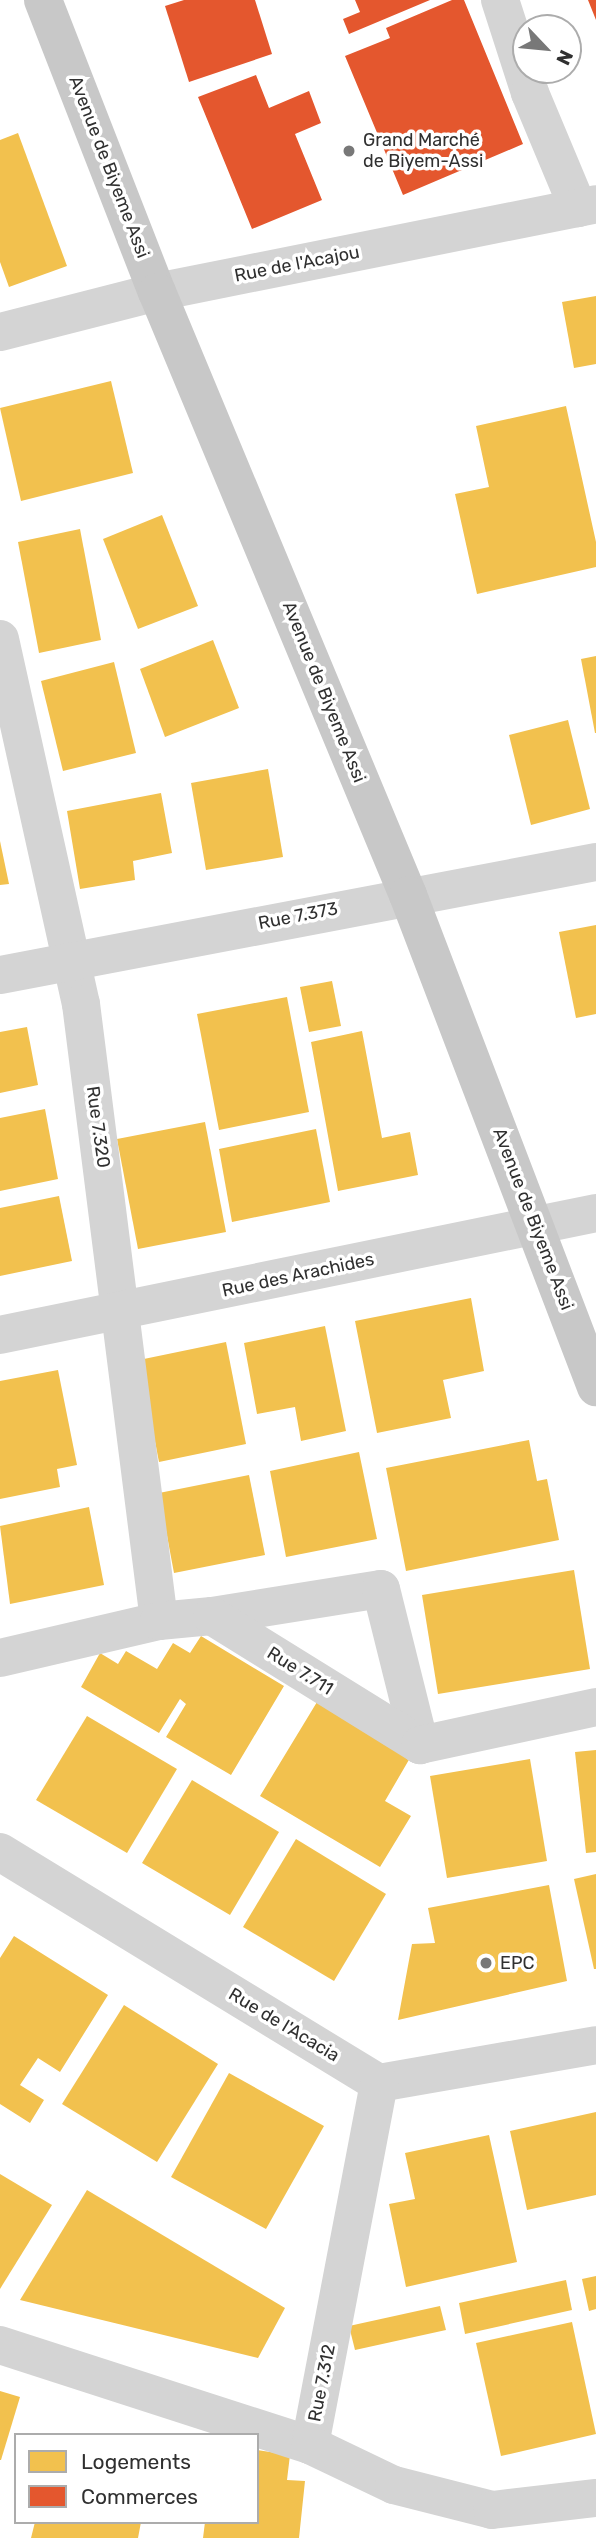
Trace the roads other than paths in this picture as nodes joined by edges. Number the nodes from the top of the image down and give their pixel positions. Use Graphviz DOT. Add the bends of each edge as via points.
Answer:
graph roads {
  1 [pos="43,0"];
  2 [pos="499,0"];
  3 [pos="587,206"];
  4 [pos="157,292"];
  5 [pos="0,332"];
  6 [pos="0,639"];
  7 [pos="596,862"];
  8 [pos="408,895"];
  9 [pos="74,960"];
  10 [pos="0,975"];
  11 [pos="596,1213"];
  12 [pos="536,1224"];
  13 [pos="122,1313"];
  14 [pos="0,1335"];
  15 [pos="596,1387"];
  16 [pos="212,1616"];
  17 [pos="159,1621"];
  18 [pos="0,1658"];
  19 [pos="596,1707"];
  20 [pos="420,1745"];
  21 [pos="0,1852"];
  22 [pos="596,2045"];
  23 [pos="379,2083"];
  24 [pos="0,2346"];
  25 [pos="310,2445"];
  26 [pos="596,2498"];
  1 -- 4 [label="main road, Avenue de Biyeme Assi"];
  2 -- 3 [label="street" via="530,93"];
  3 -- 4 [label="street, Rue de l'Acajou"];
  4 -- 5 [label="street, Rue de l'Acajou"];
  4 -- 8 [label="main road, Avenue de Biyeme Assi"];
  6 -- 9 [label="street, Rue 7.320"];
  7 -- 8 [label="street, Rue 7.373"];
  8 -- 9 [label="street, Rue 7.373"];
  8 -- 12 [label="main road, Avenue de Biyeme Assi"];
  9 -- 10 [label="street, Rue 7.373"];
  9 -- 13 [label="street, Rue 7.320"];
  11 -- 12 [label="street, Rue des Arachides"];
  12 -- 13 [label="street, Rue des Arachides"];
  12 -- 15 [label="main road, Avenue de Biyeme Assi"];
  13 -- 14 [label="street, Rue des Arachides"];
  13 -- 17 [label="street, Rue 7.320"];
  16 -- 17 [label="street"];
  16 -- 20 [label="street, Rue 7.711"];
  16 -- 20 [label="street" via="381,1589"];
  17 -- 18 [label="street"];
  19 -- 20 [label="street"];
  21 -- 23 [label="street, Rue de l'Acacia"];
  22 -- 23 [label="street"];
  23 -- 25 [label="street, Rue 7.312"];
  24 -- 25 [label="street, Rue 7.312"];
  25 -- 26 [label="street" via="394,2484 492,2510"];
}
